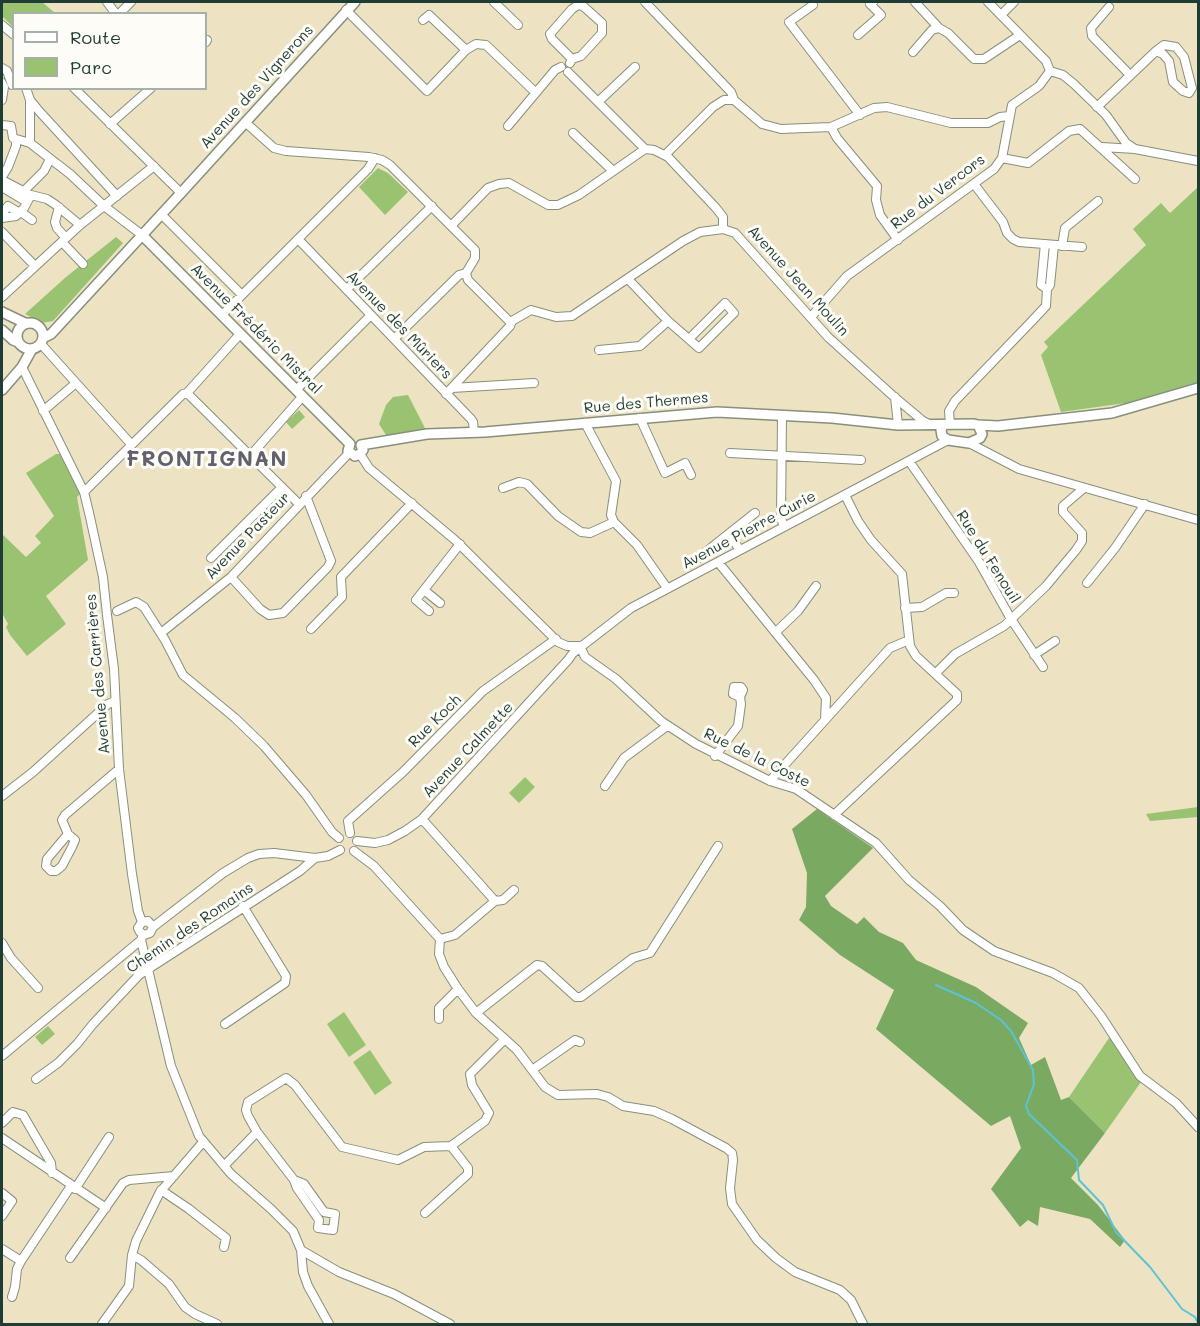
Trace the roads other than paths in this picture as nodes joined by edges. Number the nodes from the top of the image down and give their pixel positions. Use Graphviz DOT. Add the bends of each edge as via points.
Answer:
graph roads {
  1 [pos="131,2"];
  2 [pos="355,2"];
  3 [pos="494,2"];
  4 [pos="645,2"];
  5 [pos="873,2"];
  6 [pos="915,2"];
  7 [pos="988,2"];
  8 [pos="1014,2"];
  9 [pos="813,5"];
  10 [pos="1108,7"];
  11 [pos="346,10"];
  12 [pos="119,12"];
  13 [pos="1001,15"];
  14 [pos="423,20"];
  15 [pos="518,25"];
  16 [pos="939,28"];
  17 [pos="1020,35"];
  18 [pos="858,36"];
  19 [pos="466,50"];
  20 [pos="1155,51"];
  21 [pos="913,52"];
  22 [pos="571,61"];
  23 [pos="635,67"];
  24 [pos="2,68"];
  25 [pos="564,69"];
  26 [pos="1050,71"];
  27 [pos="1130,75"];
  28 [pos="6,85"];
  29 [pos="27,90"];
  30 [pos="78,90"];
  31 [pos="149,90"];
  32 [pos="535,92"];
  33 [pos="2,100"];
  34 [pos="30,100"];
  35 [pos="734,100"];
  36 [pos="599,101"];
  37 [pos="1097,107"];
  38 [pos="860,115"];
  39 [pos="1009,116"];
  40 [pos="245,122"];
  41 [pos="110,124"];
  42 [pos="2,125"];
  43 [pos="508,126"];
  44 [pos="831,128"];
  45 [pos="573,133"];
  46 [pos="14,139"];
  47 [pos="30,143"];
  48 [pos="1101,147"];
  49 [pos="645,149"];
  50 [pos="1135,149"];
  51 [pos="664,155"];
  52 [pos="375,158"];
  53 [pos="1002,158"];
  54 [pos="50,159"];
  55 [pos="1198,162"];
  56 [pos="154,166"];
  57 [pos="612,170"];
  58 [pos="2,179"];
  59 [pos="1135,179"];
  60 [pos="974,184"];
  61 [pos="2,188"];
  62 [pos="181,193"];
  63 [pos="27,196"];
  64 [pos="117,196"];
  65 [pos="1098,201"];
  66 [pos="104,206"];
  67 [pos="432,206"];
  68 [pos="59,207"];
  69 [pos="21,212"];
  70 [pos="161,214"];
  71 [pos="2,216"];
  72 [pos="32,220"];
  73 [pos="80,225"];
  74 [pos="451,226"];
  75 [pos="723,229"];
  76 [pos="2,232"];
  77 [pos="142,235"];
  78 [pos="298,239"];
  79 [pos="64,240"];
  80 [pos="898,240"];
  81 [pos="1045,244"];
  82 [pos="1058,245"];
  83 [pos="1082,248"];
  84 [pos="83,264"];
  85 [pos="35,266"];
  86 [pos="466,273"];
  87 [pos="628,279"];
  88 [pos="1047,289"];
  89 [pos="347,290"];
  90 [pos="242,295"];
  91 [pos="2,297"];
  92 [pos="2,312"];
  93 [pos="222,315"];
  94 [pos="371,315"];
  95 [pos="811,317"];
  96 [pos="512,321"];
  97 [pos="668,321"];
  98 [pos="60,322"];
  99 [pos="25,323"];
  100 [pos="40,326"];
  101 [pos="2,330"];
  102 [pos="240,334"];
  103 [pos="394,338"];
  104 [pos="689,339"];
  105 [pos="42,341"];
  106 [pos="20,344"];
  107 [pos="32,349"];
  108 [pos="599,350"];
  109 [pos="23,364"];
  110 [pos="76,383"];
  111 [pos="534,383"];
  112 [pos="1198,388"];
  113 [pos="2,390"];
  114 [pos="449,391"];
  115 [pos="187,393"];
  116 [pos="299,394"];
  117 [pos="895,397"];
  118 [pos="43,411"];
  119 [pos="782,415"];
  120 [pos="640,418"];
  121 [pos="585,423"];
  122 [pos="898,425"];
  123 [pos="943,430"];
  124 [pos="474,432"];
  125 [pos="980,432"];
  126 [pos="969,443"];
  127 [pos="131,444"];
  128 [pos="350,449"];
  129 [pos="361,449"];
  130 [pos="730,453"];
  131 [pos="250,455"];
  132 [pos="782,455"];
  133 [pos="1000,459"];
  134 [pos="861,460"];
  135 [pos="909,461"];
  136 [pos="691,475"];
  137 [pos="282,487"];
  138 [pos="503,488"];
  139 [pos="1084,488"];
  140 [pos="84,492"];
  141 [pos="845,495"];
  142 [pos="306,496"];
  143 [pos="412,503"];
  144 [pos="299,504"];
  145 [pos="1145,504"];
  146 [pos="754,513"];
  147 [pos="1198,520"];
  148 [pos="614,522"];
  149 [pos="784,527"];
  150 [pos="729,534"];
  151 [pos="460,544"];
  152 [pos="740,549"];
  153 [pos="211,558"];
  154 [pos="718,562"];
  155 [pos="692,563"];
  156 [pos="231,577"];
  157 [pos="1087,583"];
  158 [pos="816,586"];
  159 [pos="667,588"];
  160 [pos="424,590"];
  161 [pos="954,593"];
  162 [pos="440,603"];
  163 [pos="905,608"];
  164 [pos="117,611"];
  165 [pos="429,611"];
  166 [pos="1011,619"];
  167 [pos="311,629"];
  168 [pos="776,632"];
  169 [pos="160,633"];
  170 [pos="556,639"];
  171 [pos="909,640"];
  172 [pos="1055,641"];
  173 [pos="580,646"];
  174 [pos="1034,655"];
  175 [pos="1043,668"];
  176 [pos="936,673"];
  177 [pos="740,697"];
  178 [pos="115,701"];
  179 [pos="826,704"];
  180 [pos="836,709"];
  181 [pos="825,720"];
  182 [pos="668,726"];
  183 [pos="715,756"];
  184 [pos="120,769"];
  185 [pos="770,782"];
  186 [pos="605,786"];
  187 [pos="2,796"];
  188 [pos="834,815"];
  189 [pos="422,819"];
  190 [pos="350,833"];
  191 [pos="68,834"];
  192 [pos="339,838"];
  193 [pos="357,841"];
  194 [pos="718,846"];
  195 [pos="340,850"];
  196 [pos="354,850"];
  197 [pos="315,858"];
  198 [pos="514,890"];
  199 [pos="495,901"];
  200 [pos="243,906"];
  201 [pos="142,922"];
  202 [pos="153,927"];
  203 [pos="142,938"];
  204 [pos="440,939"];
  205 [pos="2,943"];
  206 [pos="148,968"];
  207 [pos="38,988"];
  208 [pos="459,989"];
  209 [pos="476,1012"];
  210 [pos="439,1019"];
  211 [pos="225,1024"];
  212 [pos="505,1039"];
  213 [pos="579,1042"];
  214 [pos="2,1056"];
  215 [pos="532,1070"];
  216 [pos="36,1079"];
  217 [pos="2,1123"];
  218 [pos="1198,1127"];
  219 [pos="257,1132"];
  220 [pos="109,1137"];
  221 [pos="2,1138"];
  222 [pos="203,1142"];
  223 [pos="452,1146"];
  224 [pos="224,1166"];
  225 [pos="52,1173"];
  226 [pos="174,1176"];
  227 [pos="294,1180"];
  228 [pos="73,1188"];
  229 [pos="161,1190"];
  230 [pos="2,1193"];
  231 [pos="106,1208"];
  232 [pos="425,1213"];
  233 [pos="2,1216"];
  234 [pos="224,1247"];
  235 [pos="2,1249"];
  236 [pos="301,1250"];
  237 [pos="132,1255"];
  238 [pos="70,1258"];
  239 [pos="21,1261"];
  240 [pos="12,1297"];
  241 [pos="102,1324"];
  242 [pos="217,1324"];
  243 [pos="329,1324"];
  244 [pos="450,1324"];
  245 [pos="863,1324"];
  1 -- 12 [label="street"];
  2 -- 11 [label="main road, Avenue des Vignerons"];
  3 -- 15 [label="street"];
  4 -- 35 [label="street" via="731,92"];
  5 -- 18 [label="street" via="870,4 881,15"];
  6 -- 16 [label="street"];
  7 -- 13 [label="street"];
  8 -- 13 [label="street"];
  9 -- 38 [label="street" via="789,22"];
  10 -- 27 [label="street" via="1091,28 1092,36"];
  11 -- 19 [label="street" via="427,91"];
  11 -- 40 [label="main road, Avenue des Vignerons"];
  13 -- 17 [label="street"];
  14 -- 19 [label="street" via="429,15"];
  16 -- 17 [label="street" via="974,59 984,59"];
  16 -- 21 [label="street" via="932,30"];
  17 -- 26 [label="street" via="1046,61"];
  19 -- 32 [label="street" via="476,44 486,45"];
  20 -- 20 [label="street" via="1164,45 1176,47 1184,57 1192,88 1189,93 1173,82 1169,61"];
  20 -- 27 [label="street"];
  22 -- 22 [label="street" via="602,33 602,23 578,5 550,34"];
  22 -- 25 [label="street" via="563,63"];
  23 -- 36 [label="street"];
  24 -- 28 [label="street" via="7,71"];
  25 -- 32 [label="street" via="555,69"];
  25 -- 36 [label="street"];
  26 -- 37 [label="street" via="1063,75"];
  26 -- 39 [label="street, Rue du Vercors" via="1039,86 1011,105"];
  27 -- 37 [label="street"];
  28 -- 33 [label="street"];
  29 -- 34 [label="street"];
  30 -- 41 [label="street"];
  31 -- 41 [label="street"];
  32 -- 43 [label="street"];
  34 -- 47 [label="street"];
  34 -- 64 [label="street"];
  35 -- 44 [label="street" via="771,128"];
  35 -- 51 [label="street" via="724,100 713,107"];
  36 -- 49 [label="street"];
  37 -- 50 [label="street"];
  38 -- 39 [label="street" via="887,107 958,123 988,123"];
  38 -- 44 [label="street"];
  39 -- 53 [label="street, Rue du Vercors"];
  40 -- 52 [label="street" via="274,148"];
  40 -- 62 [label="main road, Avenue des Vignerons"];
  41 -- 56 [label="street"];
  42 -- 46 [label="street" via="11,126"];
  44 -- 80 [label="street" via="877,186 879,215"];
  45 -- 57 [label="street"];
  46 -- 47 [label="street"];
  46 -- 58 [label="street" via="16,146"];
  47 -- 54 [label="street"];
  48 -- 50 [label="street"];
  48 -- 53 [label="street" via="1080,129 1069,131 1028,163"];
  48 -- 59 [label="street"];
  49 -- 51 [label="street"];
  49 -- 57 [label="street"];
  50 -- 55 [label="street"];
  51 -- 75 [label="street" via="716,207 723,217"];
  52 -- 67 [label="street" via="390,165"];
  52 -- 78 [label="street"];
  53 -- 60 [label="street, Rue du Vercors"];
  54 -- 63 [label="street"];
  54 -- 66 [label="street"];
  56 -- 62 [label="street"];
  56 -- 64 [label="street"];
  57 -- 74 [label="street" via="579,195 558,205 548,205 509,183 499,184 488,188"];
  58 -- 63 [label="street"];
  60 -- 80 [label="street, Rue du Vercors"];
  60 -- 81 [label="street" via="1013,239"];
  61 -- 63 [label="street"];
  62 -- 70 [label="main road, Avenue des Vignerons"];
  63 -- 68 [label="street" via="46,199"];
  63 -- 69 [label="street"];
  64 -- 66 [label="street"];
  65 -- 82 [label="street" via="1065,228"];
  66 -- 73 [label="street"];
  66 -- 77 [label="street"];
  67 -- 74 [label="street"];
  67 -- 89 [label="street"];
  68 -- 73 [label="street"];
  68 -- 79 [label="street" via="55,222"];
  69 -- 71 [label="street"];
  69 -- 72 [label="street"];
  70 -- 77 [label="main road, Avenue des Vignerons"];
  70 -- 90 [label="street"];
  73 -- 79 [label="street"];
  74 -- 86 [label="street" via="475,250"];
  75 -- 87 [label="street, Avenue Jean Moulin" via="700,232"];
  75 -- 95 [label="street, Avenue Jean Moulin" via="744,240"];
  76 -- 85 [label="street"];
  77 -- 93 [label="main road, Avenue Frédéric Mistral"];
  77 -- 98 [label="main road, Avenue des Vignerons"];
  78 -- 89 [label="street, Avenue des Mûriers"];
  78 -- 90 [label="street"];
  79 -- 84 [label="street"];
  79 -- 85 [label="street"];
  80 -- 95 [label="street, Rue du Vercors" via="848,276"];
  81 -- 82 [label="street"];
  81 -- 88 [label="street" via="1041,285"];
  82 -- 83 [label="street"];
  82 -- 88 [label="street"];
  85 -- 91 [label="street"];
  86 -- 96 [label="street" via="468,280"];
  86 -- 103 [label="street" via="459,275"];
  87 -- 96 [label="street, Avenue Jean Moulin" via="572,316 556,317 531,310"];
  87 -- 97 [label="street"];
  88 -- 123 [label="street" via="1046,306 955,401"];
  89 -- 94 [label="street, Avenue des Mûriers"];
  90 -- 93 [label="street"];
  92 -- 99 [label="main road"];
  93 -- 102 [label="main road, Avenue Frédéric Mistral"];
  94 -- 103 [label="street, Avenue des Mûriers"];
  94 -- 116 [label="street"];
  95 -- 117 [label="street, Avenue Jean Moulin"];
  96 -- 114 [label="street"];
  97 -- 104 [label="street"];
  97 -- 108 [label="street" via="640,346"];
  98 -- 100 [label="main road"];
  98 -- 105 [label="main road, Avenue des Vignerons"];
  99 -- 100 [label="main road"];
  99 -- 106 [label="main road" via="18,329"];
  100 -- 105 [label="main road"];
  101 -- 106 [label="main road"];
  102 -- 115 [label="street"];
  102 -- 116 [label="main road, Avenue Frédéric Mistral"];
  103 -- 114 [label="street, Avenue des Mûriers"];
  104 -- 104 [label="street" via="699,348 734,313 725,303"];
  105 -- 107 [label="main road"];
  105 -- 110 [label="street"];
  106 -- 107 [label="main road"];
  106 -- 109 [label="main road"];
  107 -- 109 [label="main road"];
  109 -- 113 [label="main road"];
  109 -- 118 [label="street, Avenue des Carrières"];
  110 -- 118 [label="street"];
  110 -- 127 [label="street"];
  111 -- 114 [label="street"];
  112 -- 125 [label="main road" via="1112,413 998,426"];
  114 -- 124 [label="street, Avenue des Mûriers" via="473,423"];
  115 -- 127 [label="street"];
  115 -- 131 [label="street"];
  116 -- 128 [label="main road, Avenue Frédéric Mistral"];
  116 -- 131 [label="street"];
  117 -- 122 [label="street"];
  117 -- 123 [label="street, Avenue Jean Moulin" via="923,421"];
  118 -- 140 [label="street, Avenue des Carrières"];
  119 -- 120 [label="main road, Rue des Thermes" via="717,412"];
  119 -- 122 [label="main road, Rue des Thermes"];
  119 -- 132 [label="street"];
  120 -- 121 [label="main road, Rue des Thermes"];
  120 -- 136 [label="street" via="665,472 685,463"];
  121 -- 124 [label="main road, Rue des Thermes"];
  121 -- 148 [label="street" via="616,481 611,515"];
  122 -- 123 [label="main road, Rue des Thermes"];
  123 -- 125 [label="main road"];
  123 -- 126 [label="main road"];
  123 -- 135 [label="street, Avenue Pierre Curie" via="936,446"];
  124 -- 129 [label="main road, Rue des Thermes" via="427,434"];
  125 -- 126 [label="main road"];
  125 -- 133 [label="street"];
  126 -- 133 [label="street"];
  127 -- 140 [label="street"];
  128 -- 129 [label="main road, Rue des Thermes" via="355,456"];
  128 -- 142 [label="street, Avenue Pasteur"];
  129 -- 143 [label="street" via="369,468"];
  130 -- 132 [label="street"];
  131 -- 137 [label="street"];
  132 -- 134 [label="street"];
  132 -- 149 [label="street"];
  133 -- 139 [label="street" via="1019,469"];
  135 -- 141 [label="street, Avenue Pierre Curie"];
  135 -- 166 [label="street, Rue du Fenouil" via="979,562"];
  137 -- 144 [label="street"];
  137 -- 153 [label="street"];
  138 -- 148 [label="street" via="519,482 527,484 558,516 581,532 590,533"];
  139 -- 145 [label="street"];
  139 -- 166 [label="street" via="1063,506 1063,512 1082,533 1082,541 1046,586"];
  140 -- 178 [label="street, Avenue des Carrières" via="103,577"];
  141 -- 149 [label="street, Avenue Pierre Curie"];
  141 -- 163 [label="street" via="871,540 902,574"];
  142 -- 144 [label="street, Avenue Pasteur"];
  142 -- 156 [label="street" via="331,561 328,567 283,613 269,615"];
  143 -- 151 [label="street"];
  143 -- 167 [label="street" via="341,577 342,597"];
  144 -- 156 [label="street, Avenue Pasteur"];
  145 -- 147 [label="street"];
  145 -- 157 [label="street"];
  146 -- 150 [label="street"];
  148 -- 159 [label="street" via="637,545"];
  149 -- 152 [label="street, Avenue Pierre Curie"];
  150 -- 152 [label="street"];
  150 -- 155 [label="street"];
  151 -- 160 [label="street"];
  151 -- 170 [label="street"];
  152 -- 154 [label="street, Avenue Pierre Curie"];
  154 -- 159 [label="street, Avenue Pierre Curie"];
  154 -- 168 [label="street"];
  156 -- 169 [label="street, Avenue Pasteur"];
  158 -- 168 [label="street"];
  159 -- 173 [label="street, Avenue Pierre Curie" via="631,608"];
  160 -- 162 [label="street"];
  160 -- 165 [label="street" via="416,600"];
  161 -- 163 [label="street" via="946,593 922,607"];
  163 -- 171 [label="street"];
  164 -- 169 [label="street" via="136,602"];
  166 -- 174 [label="street, Rue du Fenouil"];
  166 -- 176 [label="street" via="955,654"];
  168 -- 179 [label="street" via="812,677"];
  169 -- 192 [label="street" via="183,675 264,746"];
  170 -- 173 [label="street" via="567,646"];
  170 -- 190 [label="street, Rue Koch" via="483,692 348,821"];
  171 -- 176 [label="street" via="916,656"];
  171 -- 180 [label="street" via="891,648"];
  172 -- 174 [label="street"];
  173 -- 182 [label="street, Rue de la Coste" via="585,657"];
  173 -- 189 [label="street, Avenue Calmette"];
  174 -- 175 [label="street, Rue du Fenouil"];
  176 -- 188 [label="street" via="957,694 957,700"];
  177 -- 183 [label="street" via="738,726"];
  178 -- 184 [label="street, Avenue des Carrières"];
  178 -- 187 [label="street"];
  179 -- 180 [label="street"];
  179 -- 181 [label="street"];
  180 -- 181 [label="street"];
  181 -- 185 [label="street"];
  182 -- 183 [label="street, Rue de la Coste"];
  182 -- 186 [label="street" via="624,758"];
  183 -- 185 [label="street, Rue de la Coste"];
  184 -- 191 [label="street" via="65,815 62,820"];
  184 -- 201 [label="street, Avenue des Carrières" via="132,874"];
  185 -- 188 [label="street, Rue de la Coste" via="796,789"];
  188 -- 218 [label="street, Rue de la Coste" via="876,843 963,930 994,951 1053,973 1079,988 1140,1076 1176,1103"];
  189 -- 193 [label="street, Avenue Calmette" via="388,840"];
  189 -- 199 [label="street"];
  190 -- 192 [label="street"];
  190 -- 193 [label="street"];
  191 -- 191 [label="street" via="47,859 46,866 51,871 62,866 72,847 75,840"];
  192 -- 195 [label="street"];
  193 -- 196 [label="street"];
  194 -- 209 [label="street" via="650,953 633,958 581,997 537,964"];
  195 -- 196 [label="street"];
  195 -- 197 [label="street"];
  196 -- 204 [label="street" via="374,866"];
  197 -- 200 [label="street, Chemin des Romains"];
  197 -- 202 [label="street" via="274,853 248,858"];
  198 -- 199 [label="street" via="503,900"];
  199 -- 204 [label="street" via="455,935"];
  200 -- 206 [label="street, Chemin des Romains"];
  200 -- 211 [label="street" via="286,975 285,983"];
  201 -- 202 [label="street" via="148,921"];
  201 -- 203 [label="street, Avenue des Carrières" via="138,928"];
  202 -- 203 [label="street"];
  203 -- 206 [label="street"];
  203 -- 214 [label="street"];
  204 -- 208 [label="street" via="441,960"];
  205 -- 207 [label="street"];
  206 -- 216 [label="street, Chemin des Romains" via="58,1063"];
  206 -- 222 [label="street" via="171,1066"];
  208 -- 209 [label="street"];
  208 -- 210 [label="street" via="439,1008"];
  209 -- 212 [label="street"];
  212 -- 215 [label="street"];
  212 -- 223 [label="street" via="470,1074 472,1085 489,1113 486,1121"];
  213 -- 215 [label="street" via="575,1040"];
  215 -- 245 [label="street" via="545,1087 558,1095 589,1092 623,1106 654,1111 726,1148 733,1160 732,1204 757,1240 795,1272 840,1290 851,1300"];
  217 -- 225 [label="street" via="13,1112 23,1115 51,1163"];
  219 -- 223 [label="street" via="246,1110 248,1102 286,1078 342,1148 398,1160 424,1147"];
  219 -- 224 [label="street"];
  219 -- 227 [label="street"];
  220 -- 228 [label="street"];
  221 -- 225 [label="street"];
  222 -- 224 [label="street"];
  222 -- 226 [label="street"];
  223 -- 232 [label="street" via="468,1174"];
  224 -- 236 [label="street" via="293,1231"];
  225 -- 228 [label="street"];
  226 -- 229 [label="street"];
  226 -- 231 [label="street" via="129,1180"];
  227 -- 227 [label="street" via="319,1220 318,1228 333,1230 335,1214 324,1212 303,1184"];
  228 -- 231 [label="street"];
  228 -- 239 [label="street"];
  229 -- 234 [label="street" via="226,1238"];
  229 -- 237 [label="street"];
  230 -- 233 [label="street" via="12,1201"];
  231 -- 238 [label="street"];
  235 -- 239 [label="street"];
  236 -- 243 [label="street" via="308,1286"];
  236 -- 244 [label="street"];
  237 -- 241 [label="street" via="129,1286"];
  237 -- 242 [label="street" via="169,1284 185,1307"];
  239 -- 240 [label="street"];
}
